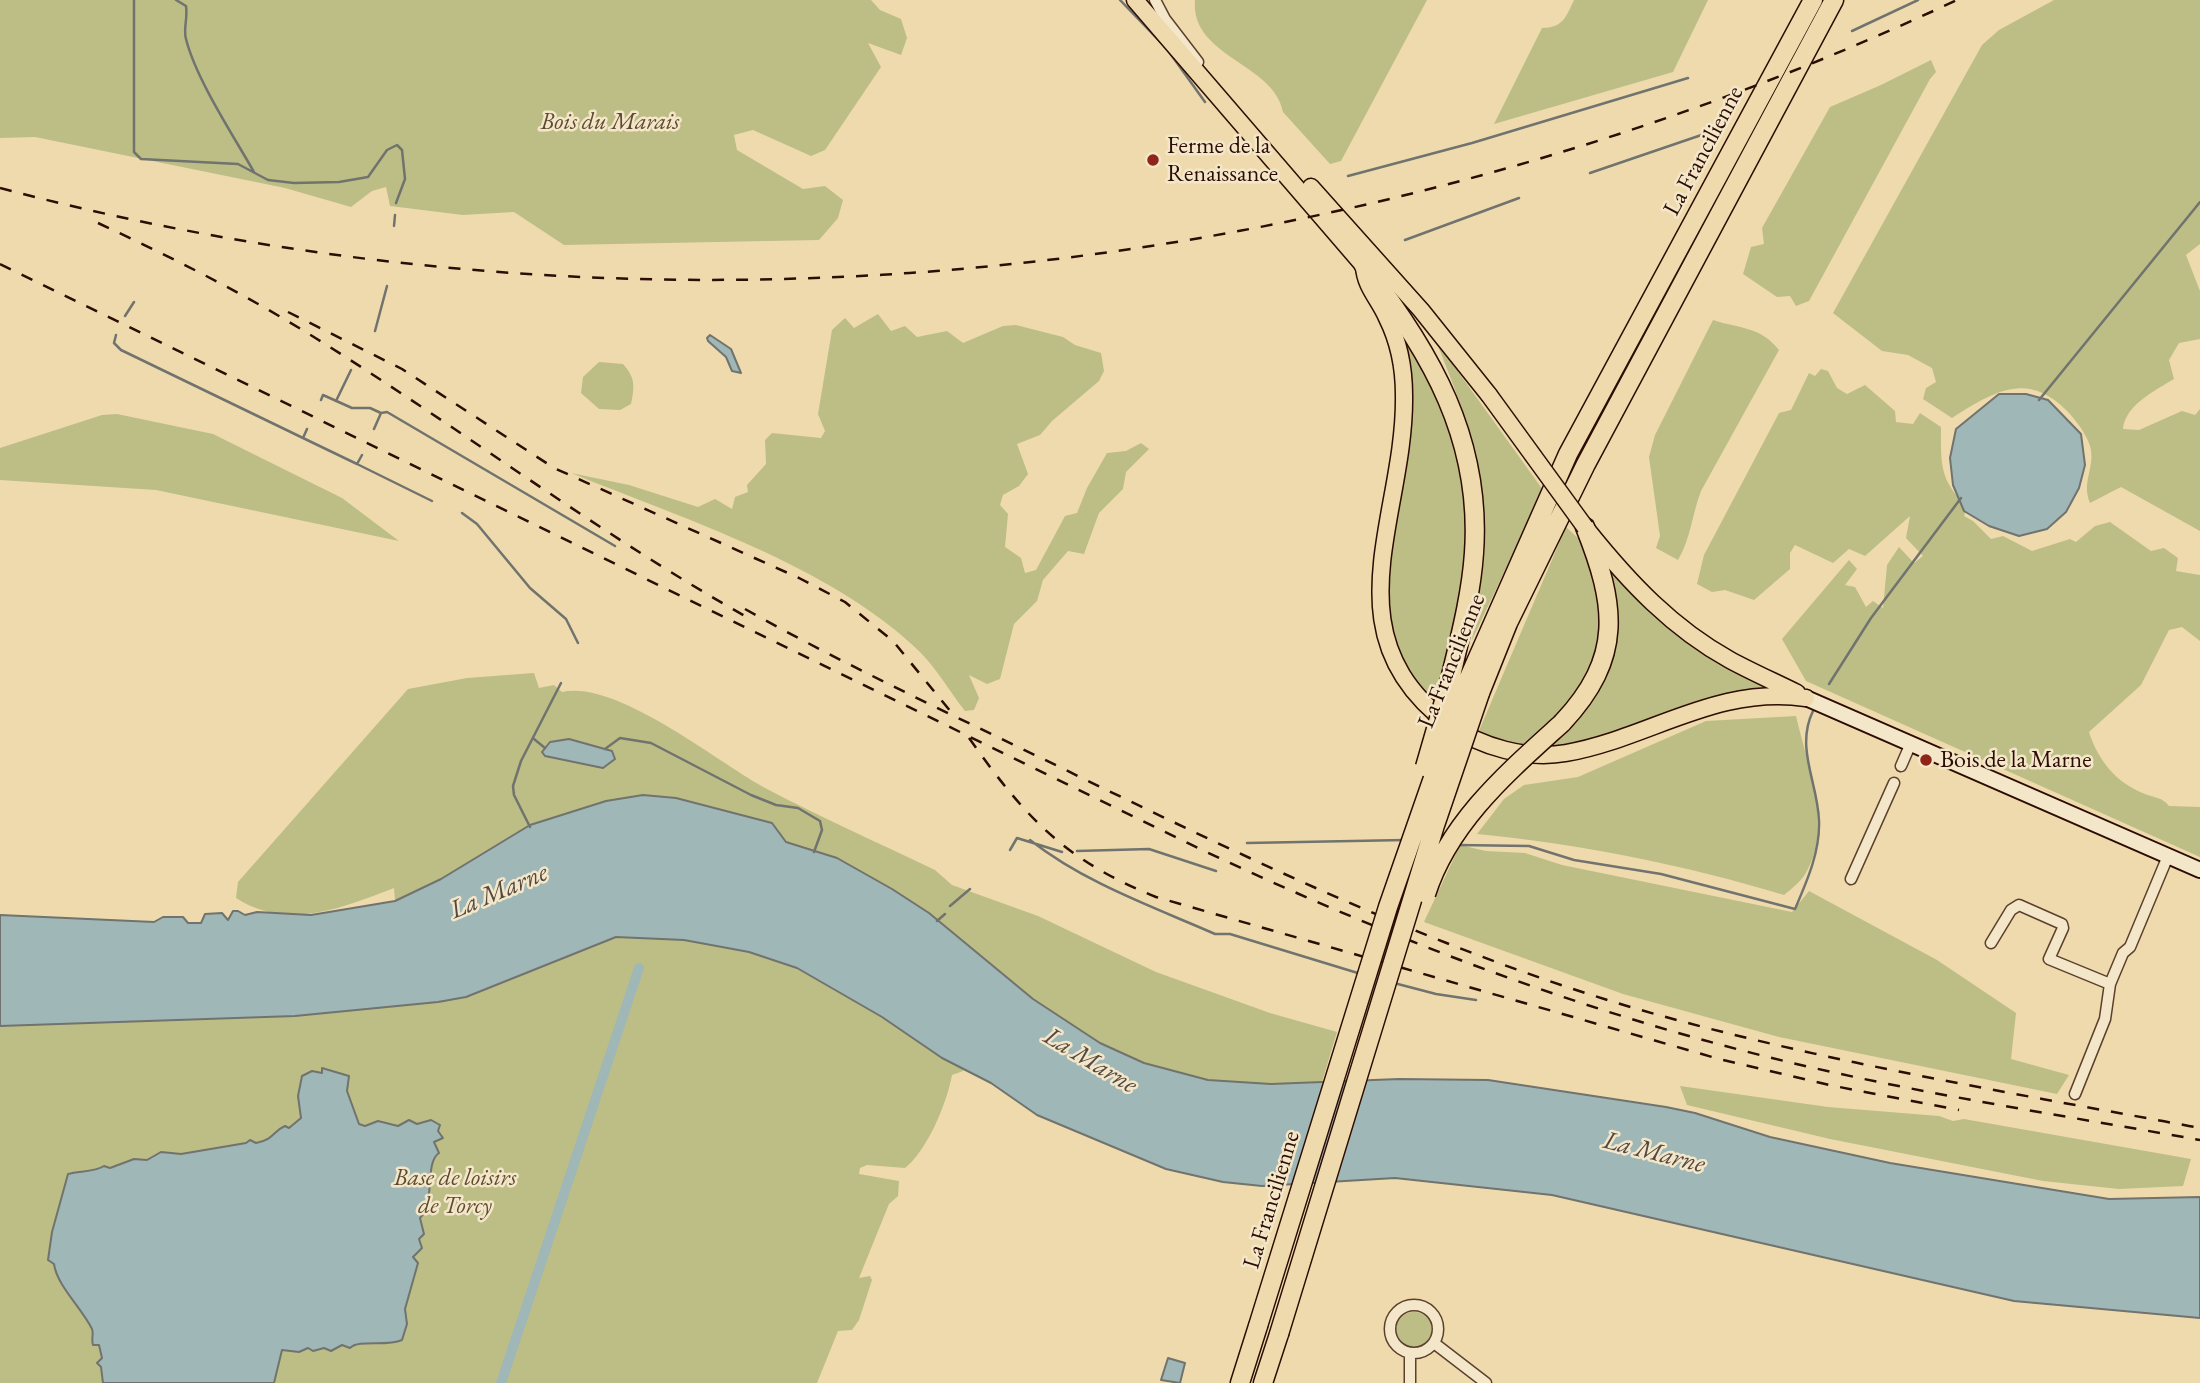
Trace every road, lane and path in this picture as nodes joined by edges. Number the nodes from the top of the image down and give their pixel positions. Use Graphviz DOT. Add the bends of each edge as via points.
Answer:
graph roads {
  1 [pos="1135,0"];
  2 [pos="1140,0"];
  3 [pos="1155,0"];
  4 [pos="1813,0"];
  5 [pos="1834,0"];
  6 [pos="1198,62"];
  7 [pos="1364,266"];
  8 [pos="1586,527"];
  9 [pos="1464,689"];
  10 [pos="1806,698"];
  11 [pos="1911,743"];
  12 [pos="1901,766"];
  13 [pos="1894,783"];
  14 [pos="2168,856"];
  15 [pos="2200,870"];
  16 [pos="1851,879"];
  17 [pos="1404,932"];
  18 [pos="1991,943"];
  19 [pos="2110,984"];
  20 [pos="2075,1094"];
  21 [pos="1434,1343"];
  22 [pos="1409,1353"];
  23 [pos="1240,1383"];
  24 [pos="1264,1383"];
  25 [pos="1409,1383"];
  26 [pos="1486,1383"];
  1 -- 7 [label="main road"];
  2 -- 6 [label="main road"];
  3 -- 6 [label="street"];
  4 -- 9 [label="highway, La Francilienne" via="1568,454"];
  5 -- 9 [label="highway, La Francilienne" via="1586,464 1508,623"];
  6 -- 8 [label="main road, bridge" via="1421,310"];
  7 -- 9 [label="highway" via="1434,367 1451,403 1465,452 1473,495 1474,555"];
  7 -- 10 [label="main road" via="1365,280 1396,337 1404,395 1400,453 1381,549 1381,616 1387,646 1398,668 1433,713 1457,730 1505,749 1562,754 1604,745 1726,700 1755,695"];
  8 -- 10 [label="main road" via="1621,571 1674,623 1729,659"];
  8 -- 17 [label="highway, bridge" via="1604,574 1610,622 1605,651 1589,690 1455,833 1419,916"];
  9 -- 17 [label="highway, La Francilienne, bridge" via="1447,785"];
  9 -- 23 [label="highway, La Francilienne, bridge" via="1411,838"];
  10 -- 11 [label="main road"];
  11 -- 12 [label="street"];
  11 -- 14 [label="main road"];
  13 -- 16 [label="street"];
  14 -- 15 [label="main road"];
  14 -- 19 [label="street"];
  17 -- 24 [label="highway, La Francilienne, bridge"];
  18 -- 19 [label="street" via="2019,905 2062,924 2049,959"];
  19 -- 20 [label="street" via="2105,1019"];
  21 -- 22 [label="street"];
  21 -- 22 [label="street" via="1437,1319 1425,1307 1409,1305 1395,1314 1390,1329 1395,1344"];
  21 -- 26 [label="street"];
  22 -- 25 [label="street"];
}
